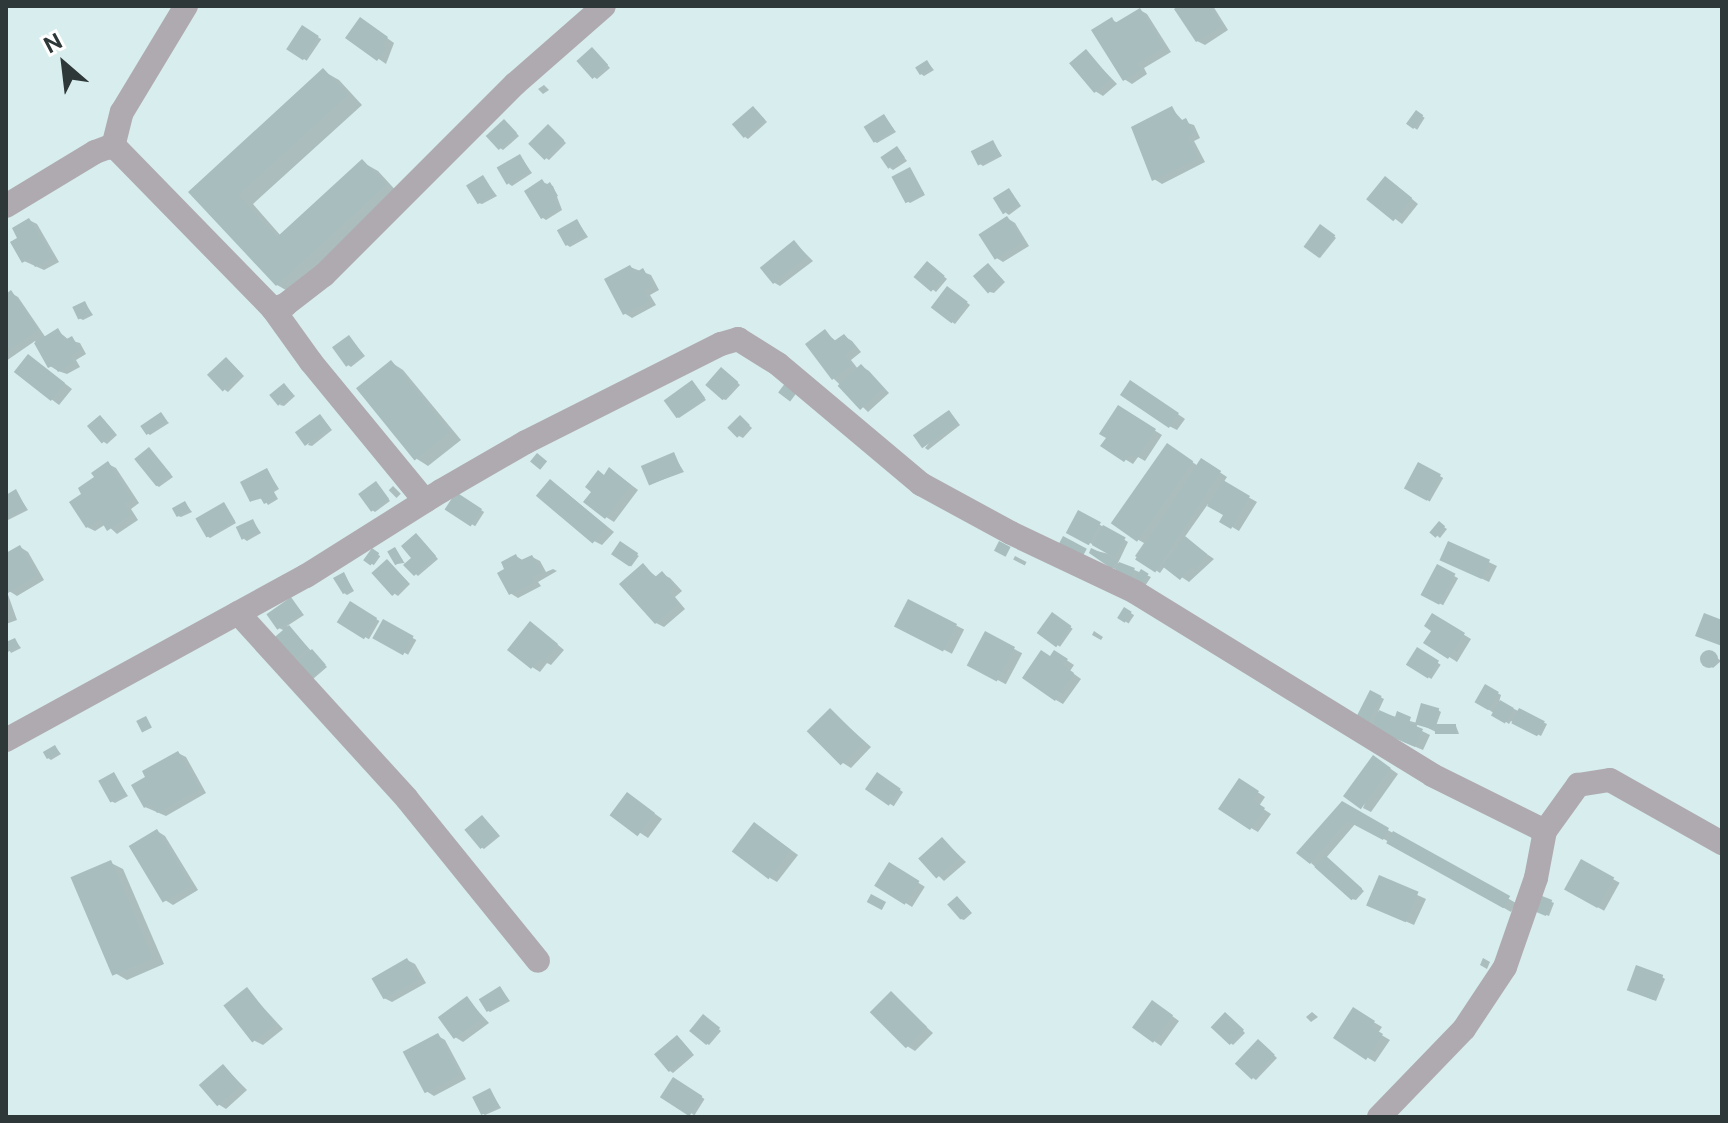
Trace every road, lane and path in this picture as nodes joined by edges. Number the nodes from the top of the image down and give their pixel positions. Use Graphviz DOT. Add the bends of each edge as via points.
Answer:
graph roads {
  1 [pos="186,6"];
  2 [pos="604,6"];
  3 [pos="113,147"];
  4 [pos="6,206"];
  5 [pos="273,309"];
  6 [pos="425,501"];
  7 [pos="238,613"];
  8 [pos="6,740"];
  9 [pos="1545,831"];
  10 [pos="1722,843"];
  11 [pos="538,961"];
  12 [pos="1379,1117"];
  1 -- 3 [label="street" via="122,112"];
  2 -- 5 [label="street" via="515,84 324,275"];
  3 -- 4 [label="street" via="95,152"];
  3 -- 5 [label="street"];
  5 -- 6 [label="street"];
  6 -- 7 [label="street"];
  6 -- 9 [label="street" via="526,442 738,339 778,364 921,484 1135,592 1432,775"];
  7 -- 8 [label="street"];
  7 -- 11 [label="street" via="407,799"];
  9 -- 10 [label="street" via="1578,785 1598,779 1621,784"];
  9 -- 12 [label="street" via="1520,927 1491,991 1464,1029"];
}
